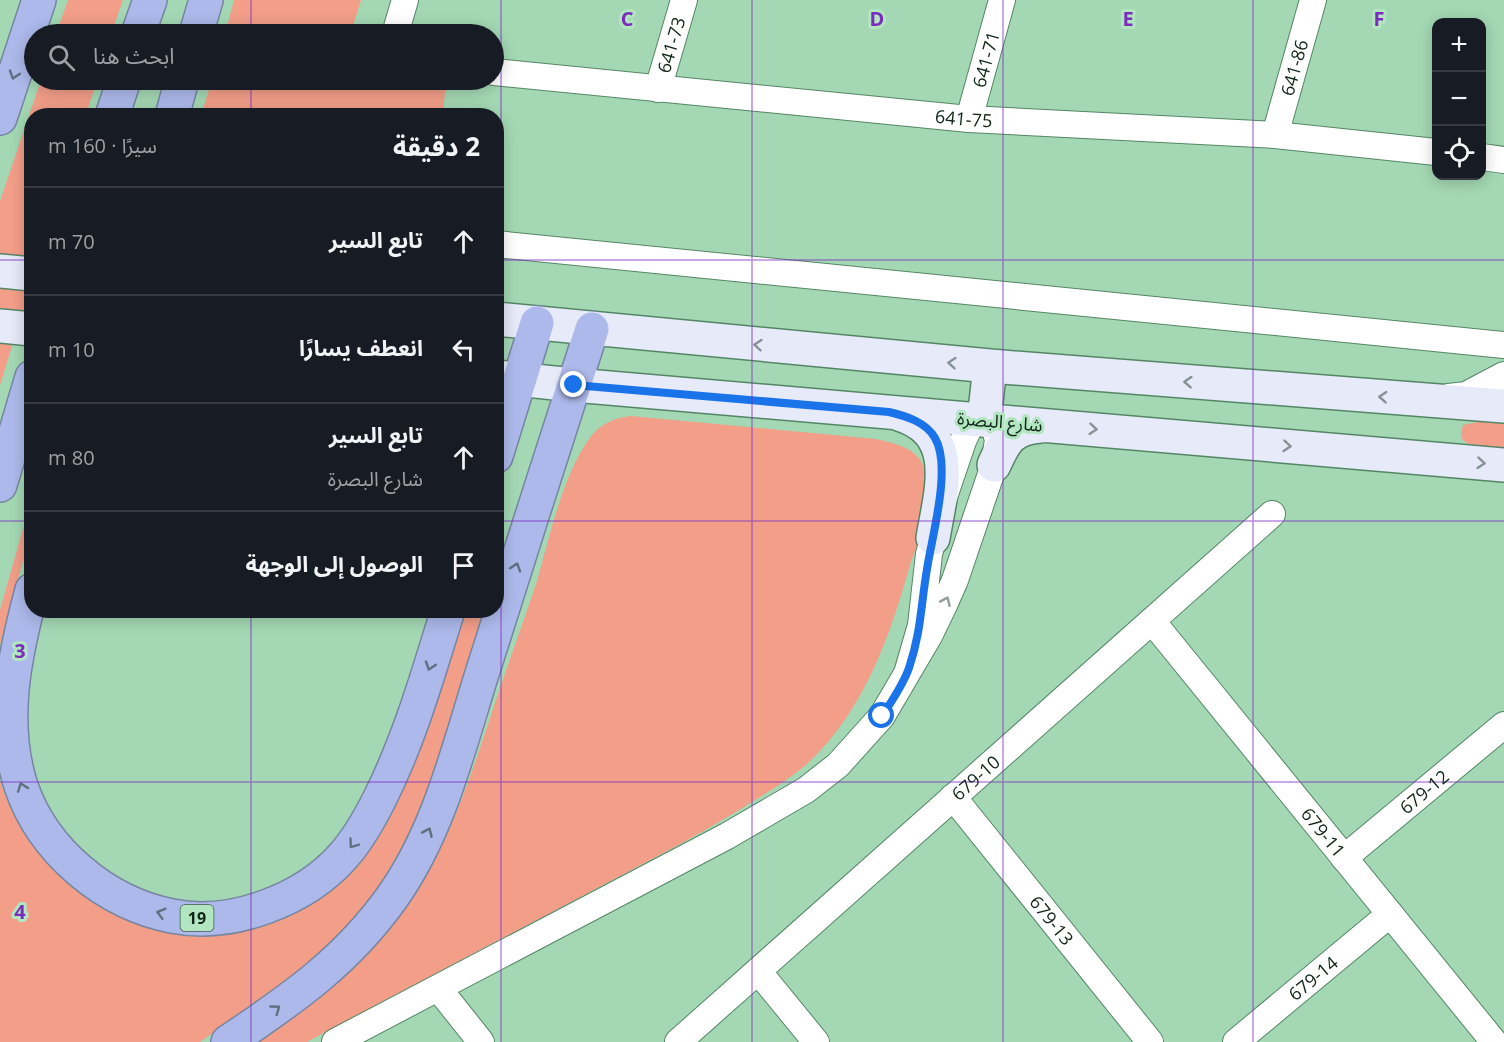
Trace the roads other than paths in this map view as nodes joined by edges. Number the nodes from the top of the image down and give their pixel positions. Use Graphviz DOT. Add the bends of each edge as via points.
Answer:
graph roads {
  1 [pos="39,0"];
  2 [pos="150,0"];
  3 [pos="206,0"];
  4 [pos="405,0"];
  5 [pos="684,0"];
  6 [pos="1002,0"];
  7 [pos="1312,0"];
  8 [pos="31,24"];
  9 [pos="142,24"];
  10 [pos="199,24"];
  11 [pos="398,24"];
  12 [pos="24,45"];
  13 [pos="504,73"];
  14 [pos="658,89"];
  15 [pos="121,90"];
  16 [pos="179,90"];
  17 [pos="115,108"];
  18 [pos="174,108"];
  19 [pos="0,118"];
  20 [pos="969,119"];
  21 [pos="1275,135"];
  22 [pos="1432,151"];
  23 [pos="1486,158"];
  24 [pos="1504,160"];
  25 [pos="504,245"];
  26 [pos="0,271"];
  27 [pos="24,273"];
  28 [pos="504,320"];
  29 [pos="537,323"];
  30 [pos="0,326"];
  31 [pos="24,328"];
  32 [pos="592,329"];
  33 [pos="1504,345"];
  34 [pos="990,366"];
  35 [pos="1504,375"];
  36 [pos="508,378"];
  37 [pos="574,385"];
  38 [pos="1429,400"];
  39 [pos="24,404"];
  40 [pos="504,404"];
  41 [pos="1504,406"];
  42 [pos="889,412"];
  43 [pos="984,420"];
  44 [pos="1049,425"];
  45 [pos="994,465"];
  46 [pos="1504,465"];
  47 [pos="0,485"];
  48 [pos="1272,514"];
  49 [pos="933,538"];
  50 [pos="504,602"];
  51 [pos="25,618"];
  52 [pos="445,618"];
  53 [pos="499,618"];
  54 [pos="1152,621"];
  55 [pos="908,670"];
  56 [pos="1504,725"];
  57 [pos="953,797"];
  58 [pos="1344,858"];
  59 [pos="1390,914"];
  60 [pos="758,971"];
  61 [pos="438,988"];
  62 [pos="228,1042"];
  63 [pos="335,1042"];
  64 [pos="481,1042"];
  65 [pos="678,1042"];
  66 [pos="816,1042"];
  67 [pos="1150,1042"];
  68 [pos="1236,1042"];
  69 [pos="1494,1042"];
  1 -- 8 [label="highway, one-way"];
  2 -- 9 [label="highway"];
  3 -- 10 [label="highway"];
  4 -- 11 [label="street"];
  5 -- 14 [label="street, 641-73"];
  6 -- 20 [label="street, 641-71"];
  7 -- 21 [label="street, 641-86"];
  12 -- 19 [label="highway, one-way"];
  13 -- 14 [label="street, 641-75"];
  14 -- 20 [label="street, 641-75"];
  15 -- 17 [label="highway"];
  16 -- 18 [label="highway"];
  20 -- 21 [label="street, 641-75"];
  21 -- 22 [label="street, 641-75"];
  23 -- 24 [label="street"];
  25 -- 33 [label="street"];
  26 -- 27 [label="main road"];
  28 -- 29 [label="main road"];
  29 -- 32 [label="main road"];
  29 -- 36 [label="highway"];
  30 -- 31 [label="main road"];
  34 -- 32 [label="main road, one-way"];
  32 -- 37 [label="highway"];
  38 -- 34 [label="main road, one-way"];
  34 -- 43 [label="main road"];
  35 -- 38 [label="street" via="1466,394"];
  36 -- 37 [label="main road, شارع البصرة"];
  36 -- 40 [label="highway"];
  37 -- 42 [label="main road, شارع البصرة"];
  50 -- 37 [label="highway, one-way"];
  38 -- 41 [label="main road"];
  39 -- 47 [label="highway"];
  42 -- 43 [label="main road, شارع البصرة"];
  42 -- 49 [label="main road" via="921,423 940,448 942,473"];
  43 -- 44 [label="main road, شارع البصرة"];
  43 -- 45 [label="street" via="991,422 996,432"];
  43 -- 49 [label="street" via="972,423 963,441"];
  44 -- 45 [label="main road" via="1015,432"];
  44 -- 46 [label="main road, شارع البصرة, one-way"];
  55 -- 45 [label="street, one-way" via="955,580"];
  48 -- 54 [label="street, 679-10"];
  49 -- 55 [label="street" via="921,625"];
  52 -- 51 [label="highway, 19, one-way" via="398,761 371,816 344,856 313,883 276,903 240,914 190,918 153,911 88,878 56,847 29,806 14,762 10,705 15,657"];
  62 -- 53 [label="highway, one-way" via="338,960 387,904 415,859 440,805"];
  54 -- 57 [label="street, 679-10"];
  54 -- 58 [label="street, 679-11"];
  55 -- 61 [label="street" via="873,728 838,765 806,790 727,836"];
  56 -- 58 [label="street, 679-12"];
  57 -- 60 [label="street, 679-10"];
  57 -- 67 [label="street, 679-13"];
  58 -- 59 [label="street, 679-11"];
  59 -- 68 [label="street, 679-14"];
  59 -- 69 [label="street, 679-11"];
  60 -- 65 [label="street, 679-10"];
  60 -- 66 [label="street"];
  61 -- 63 [label="street"];
  61 -- 64 [label="street"];
}
